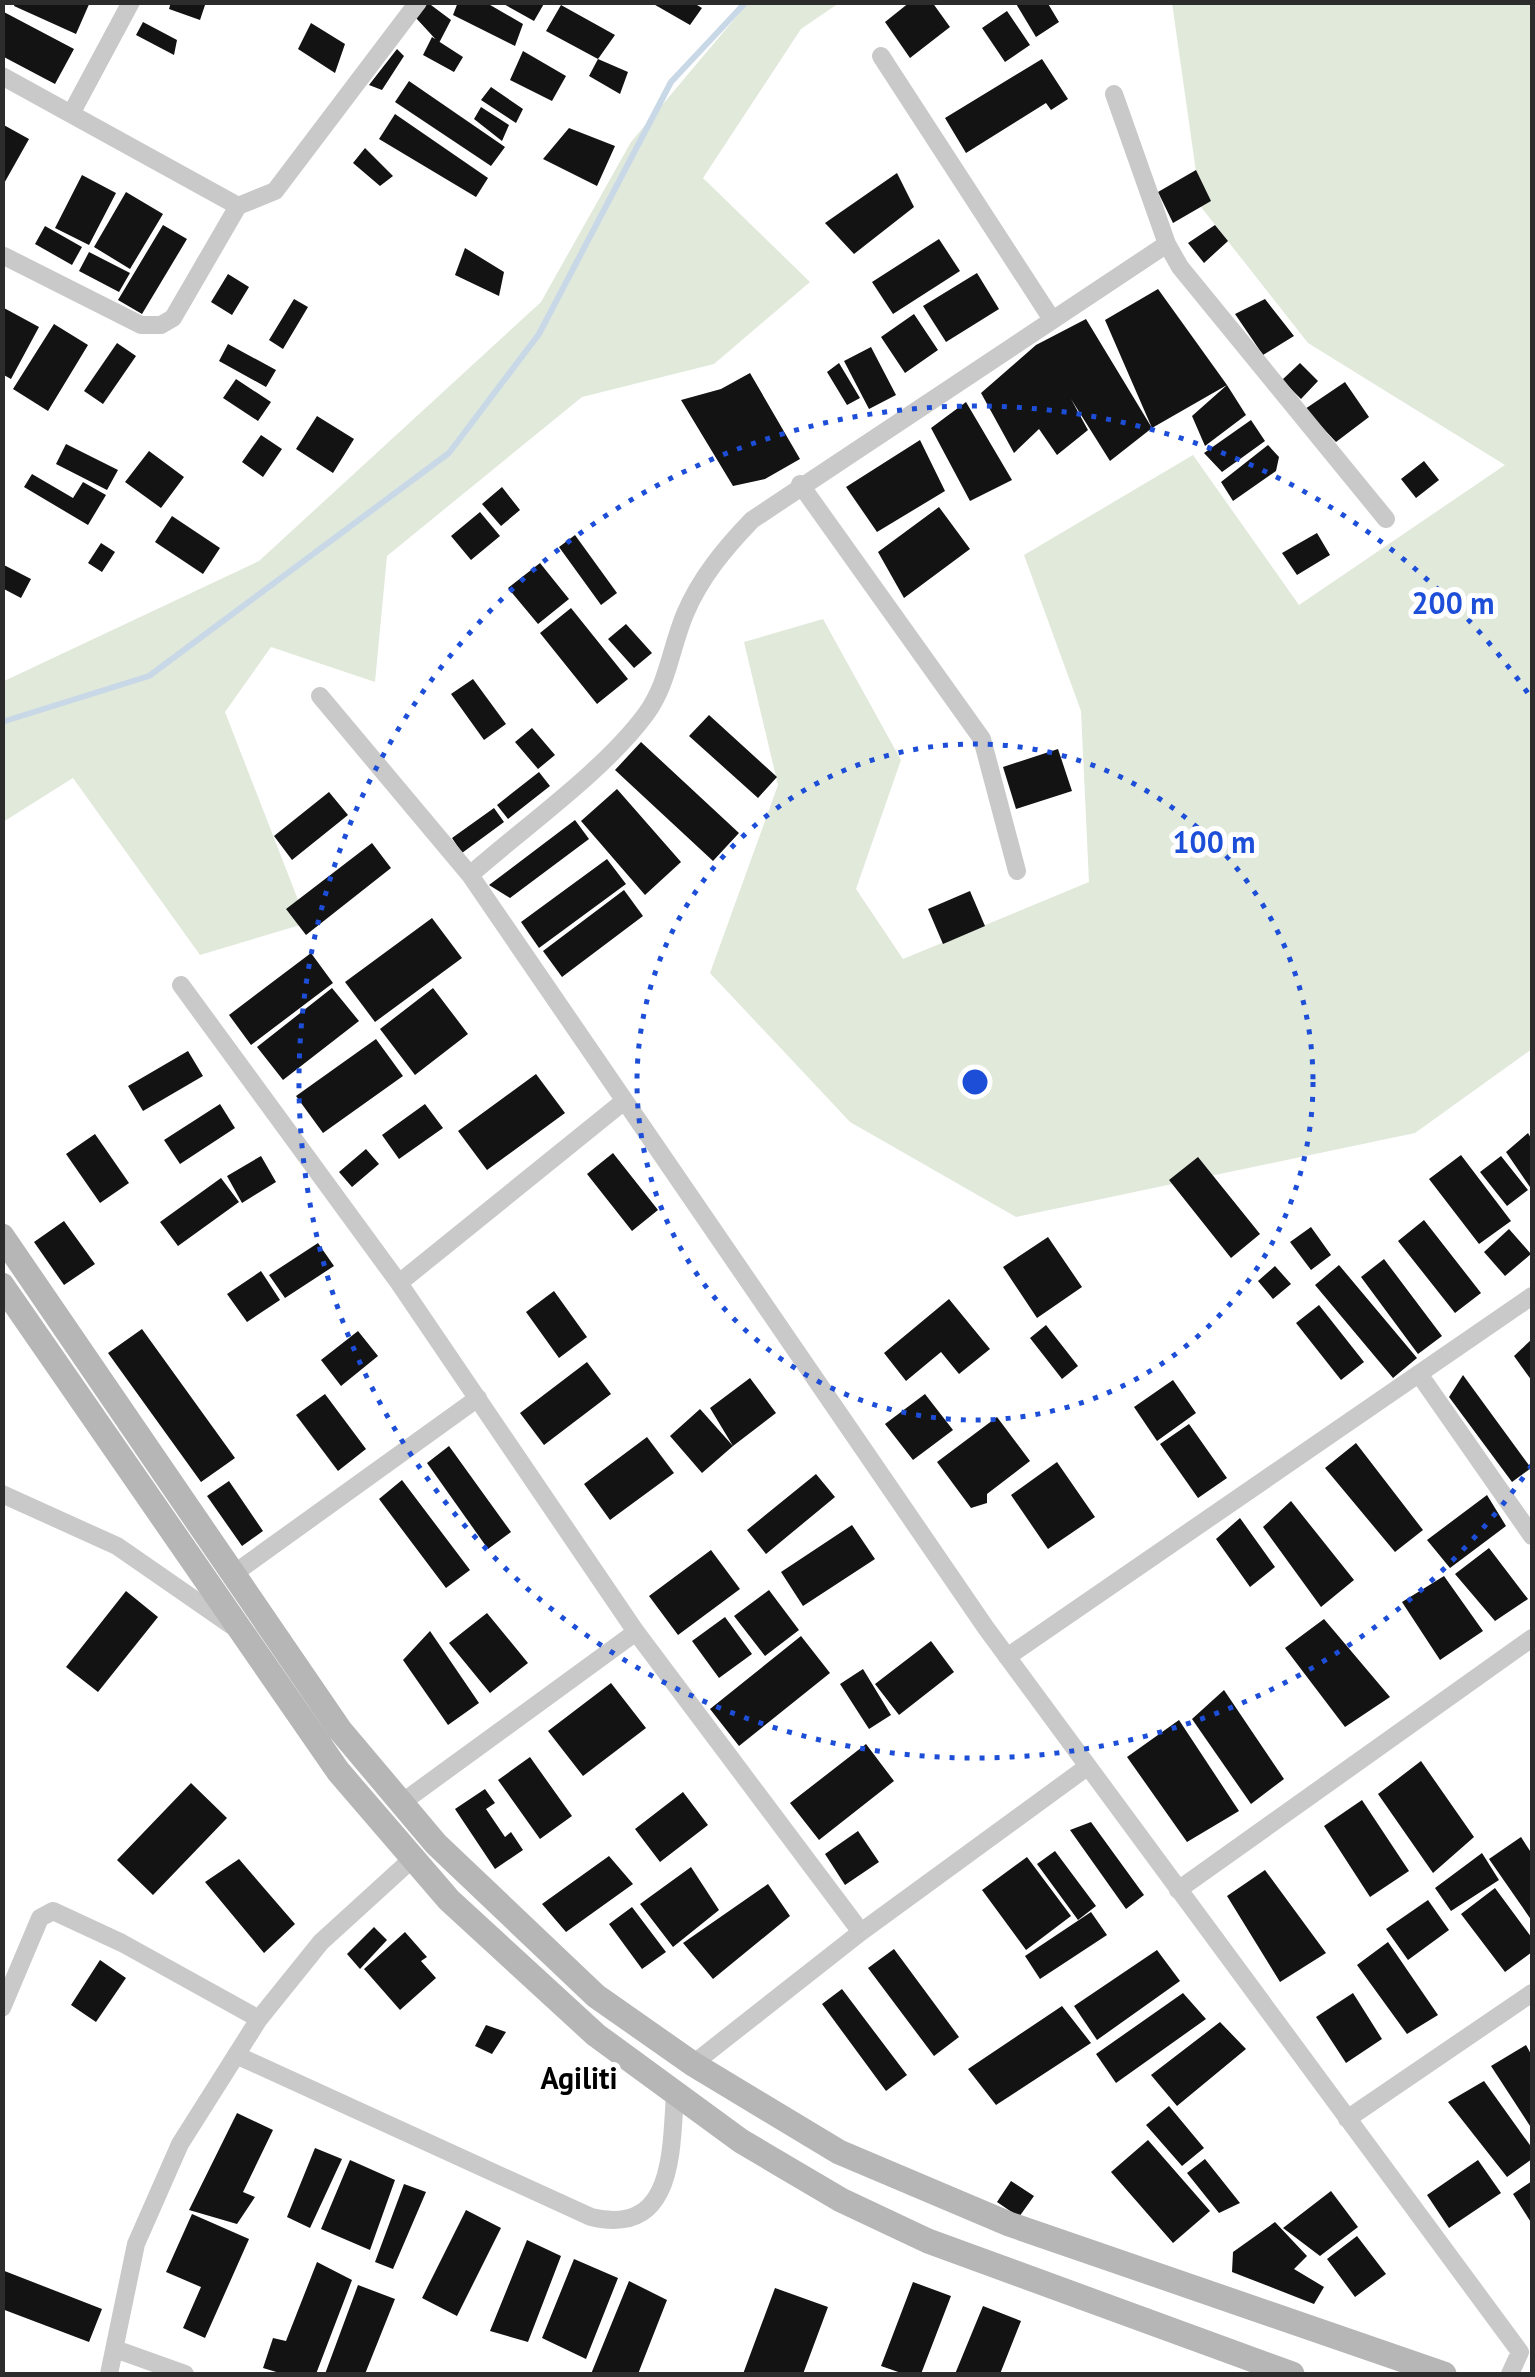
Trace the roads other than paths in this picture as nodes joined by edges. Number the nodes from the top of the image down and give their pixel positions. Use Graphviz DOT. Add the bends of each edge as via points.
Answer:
graph roads {
  1 [pos="131,2"];
  2 [pos="418,2"];
  3 [pos="881,56"];
  4 [pos="2,76"];
  5 [pos="1114,94"];
  6 [pos="72,112"];
  7 [pos="238,206"];
  8 [pos="1167,244"];
  9 [pos="4,256"];
  10 [pos="1050,318"];
  11 [pos="800,484"];
  12 [pos="1386,518"];
  13 [pos="320,696"];
  14 [pos="1017,871"];
  15 [pos="470,875"];
  16 [pos="181,984"];
  17 [pos="622,1102"];
  18 [pos="2,1236"];
  19 [pos="399,1283"];
  20 [pos="2,1286"];
  21 [pos="1532,1296"];
  22 [pos="1420,1374"];
  23 [pos="478,1398"];
  24 [pos="2,1494"];
  25 [pos="1532,1536"];
  26 [pos="232,1576"];
  27 [pos="237,1629"];
  28 [pos="636,1632"];
  29 [pos="1532,1638"];
  30 [pos="1007,1657"];
  31 [pos="1087,1767"];
  32 [pos="400,1804"];
  33 [pos="411,1860"];
  34 [pos="1178,1890"];
  35 [pos="861,1932"];
  36 [pos="1532,1992"];
  37 [pos="2,2008"];
  38 [pos="259,2020"];
  39 [pos="236,2055"];
  40 [pos="693,2064"];
  41 [pos="675,2094"];
  42 [pos="1347,2119"];
  43 [pos="1526,2348"];
  44 [pos="115,2349"];
  45 [pos="108,2374"];
  46 [pos="185,2374"];
  47 [pos="1292,2374"];
  48 [pos="1444,2374"];
  49 [pos="1510,2374"];
  1 -- 6 [label="street"];
  2 -- 7 [label="street" via="275,191"];
  3 -- 10 [label="street"];
  4 -- 6 [label="street"];
  5 -- 8 [label="street"];
  6 -- 7 [label="street"];
  7 -- 9 [label="street" via="173,318 161,325 140,325"];
  8 -- 10 [label="street"];
  8 -- 12 [label="street"];
  10 -- 11 [label="street"];
  11 -- 14 [label="street" via="982,739"];
  11 -- 15 [label="street" via="718,556 685,613 664,680 625,739"];
  13 -- 15 [label="street"];
  15 -- 17 [label="street"];
  16 -- 19 [label="street"];
  17 -- 19 [label="street"];
  17 -- 30 [label="street"];
  18 -- 26 [label="street"];
  19 -- 23 [label="street"];
  20 -- 27 [label="street"];
  21 -- 22 [label="street"];
  22 -- 25 [label="street"];
  22 -- 30 [label="street"];
  23 -- 26 [label="street"];
  23 -- 28 [label="street"];
  24 -- 27 [label="street" via="116,1546"];
  26 -- 32 [label="street"];
  27 -- 33 [label="street"];
  28 -- 32 [label="street"];
  28 -- 35 [label="street"];
  29 -- 34 [label="street"];
  30 -- 31 [label="street"];
  31 -- 34 [label="street"];
  31 -- 35 [label="street"];
  32 -- 40 [label="street" via="596,1996"];
  33 -- 38 [label="street" via="321,1942"];
  33 -- 41 [label="street" via="522,1971"];
  34 -- 42 [label="street"];
  35 -- 40 [label="street"];
  36 -- 42 [label="street"];
  37 -- 38 [label="street" via="40,1918 53,1911"];
  38 -- 39 [label="street"];
  39 -- 41 [label="street" via="614,2223 640,2215 660,2195"];
  39 -- 44 [label="street" via="180,2144 136,2244"];
  40 -- 48 [label="street" via="839,2152 1009,2224"];
  41 -- 47 [label="street" via="841,2200 928,2241"];
  42 -- 43 [label="street"];
  43 -- 49 [label="street"];
  44 -- 45 [label="street"];
  44 -- 46 [label="street"];
}
